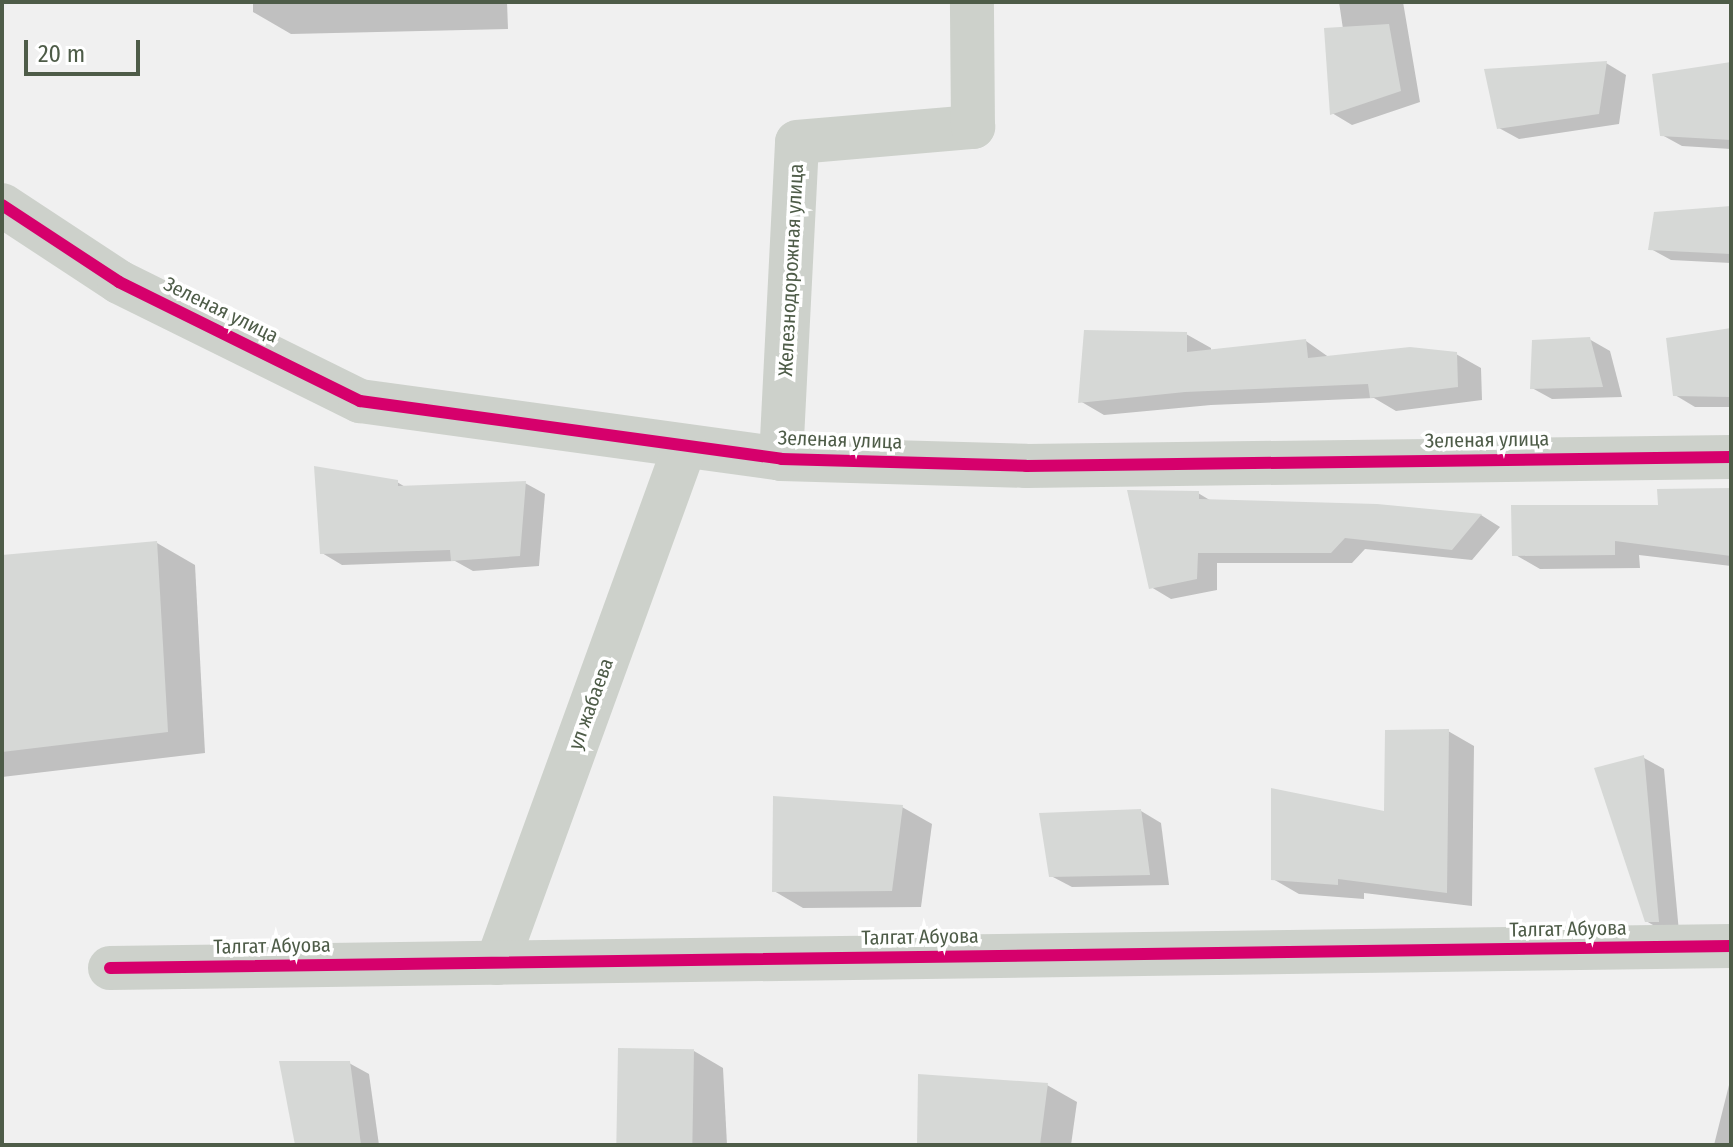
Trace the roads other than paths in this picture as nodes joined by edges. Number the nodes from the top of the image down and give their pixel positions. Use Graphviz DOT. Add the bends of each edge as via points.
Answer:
graph roads {
  1 [pos="972,2"];
  2 [pos="2,205"];
  3 [pos="685,446"];
  4 [pos="1731,457"];
  5 [pos="781,459"];
  6 [pos="1731,946"];
  7 [pos="497,963"];
  8 [pos="110,968"];
  1 -- 5 [label="street, Железнодорожная улица" via="973,127 797,142"];
  2 -- 3 [label="street, Зеленая улица" via="119,282 360,401"];
  3 -- 5 [label="street, Зеленая улица"];
  3 -- 7 [label="street, ул жабаева"];
  4 -- 5 [label="street, Зеленая улица" via="1026,466"];
  6 -- 7 [label="street, Талгат Абуова"];
  7 -- 8 [label="street, Талгат Абуова"];
}
